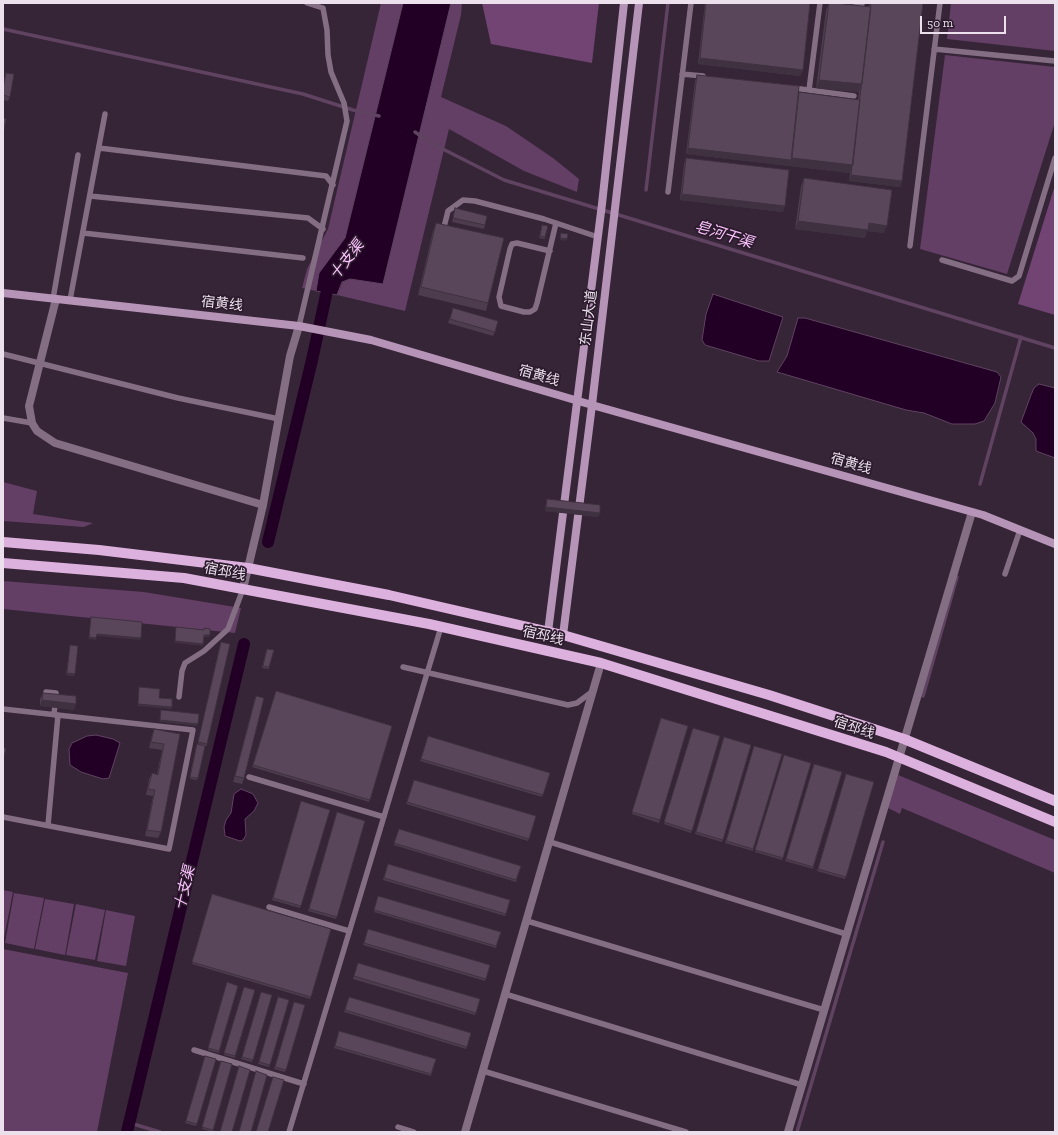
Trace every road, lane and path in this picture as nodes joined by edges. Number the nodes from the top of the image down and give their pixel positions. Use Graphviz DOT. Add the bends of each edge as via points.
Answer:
graph roads {
  1 [pos="307,3"];
  2 [pos="624,3"];
  3 [pos="638,3"];
  4 [pos="691,3"];
  5 [pos="820,3"];
  6 [pos="855,3"];
  7 [pos="940,3"];
  8 [pos="862,4"];
  9 [pos="934,49"];
  10 [pos="1055,61"];
  11 [pos="682,74"];
  12 [pos="706,77"];
  13 [pos="785,87"];
  14 [pos="809,90"];
  15 [pos="854,96"];
  16 [pos="105,114"];
  17 [pos="99,148"];
  18 [pos="78,155"];
  19 [pos="1055,158"];
  20 [pos="333,186"];
  21 [pos="668,192"];
  22 [pos="90,196"];
  23 [pos="556,223"];
  24 [pos="323,228"];
  25 [pos="442,231"];
  26 [pos="83,233"];
  27 [pos="598,237"];
  28 [pos="910,246"];
  29 [pos="550,251"];
  30 [pos="303,258"];
  31 [pos="942,260"];
  32 [pos="3,293"];
  33 [pos="54,299"];
  34 [pos="70,300"];
  35 [pos="302,326"];
  36 [pos="3,354"];
  37 [pos="40,364"];
  38 [pos="578,401"];
  39 [pos="592,405"];
  40 [pos="3,418"];
  41 [pos="279,418"];
  42 [pos="32,423"];
  43 [pos="263,504"];
  44 [pos="972,512"];
  45 [pos="1020,530"];
  46 [pos="3,542"];
  47 [pos="1055,544"];
  48 [pos="3,563"];
  49 [pos="248,568"];
  50 [pos="1005,574"];
  51 [pos="243,589"];
  52 [pos="440,627"];
  53 [pos="548,632"];
  54 [pos="563,635"];
  55 [pos="601,663"];
  56 [pos="403,667"];
  57 [pos="427,673"];
  58 [pos="594,690"];
  59 [pos="46,692"];
  60 [pos="179,697"];
  61 [pos="3,710"];
  62 [pos="56,715"];
  63 [pos="904,739"];
  64 [pos="899,757"];
  65 [pos="249,777"];
  66 [pos="1055,801"];
  67 [pos="3,817"];
  68 [pos="384,817"];
  69 [pos="1055,822"];
  70 [pos="48,826"];
  71 [pos="550,842"];
  72 [pos="269,907"];
  73 [pos="527,921"];
  74 [pos="349,931"];
  75 [pos="846,934"];
  76 [pos="505,994"];
  77 [pos="824,1010"];
  78 [pos="194,1050"];
  79 [pos="483,1070"];
  80 [pos="304,1084"];
  81 [pos="802,1085"];
  82 [pos="398,1127"];
  83 [pos="289,1132"];
  84 [pos="414,1132"];
  85 [pos="465,1132"];
  86 [pos="686,1132"];
  87 [pos="788,1132"];
  1 -- 20 [label="lane" via="323,8 329,63 346,113 345,132"];
  2 -- 27 [label="main road, 东山大道"];
  3 -- 39 [label="main road, 东山大道"];
  4 -- 11 [label="lane"];
  5 -- 14 [label="lane"];
  6 -- 8 [label="lane"];
  7 -- 9 [label="lane"];
  9 -- 10 [label="lane"];
  9 -- 28 [label="lane"];
  11 -- 12 [label="lane"];
  11 -- 21 [label="lane"];
  13 -- 14 [label="lane"];
  14 -- 15 [label="lane"];
  16 -- 17 [label="lane"];
  17 -- 20 [label="lane" via="326,176"];
  17 -- 22 [label="lane"];
  18 -- 33 [label="lane"];
  19 -- 31 [label="lane" via="1019,276 1012,281"];
  20 -- 24 [label="lane"];
  22 -- 24 [label="lane" via="308,218"];
  22 -- 26 [label="lane"];
  23 -- 25 [label="lane" via="463,200 448,211"];
  23 -- 27 [label="lane"];
  23 -- 29 [label="lane"];
  24 -- 35 [label="lane"];
  26 -- 30 [label="lane"];
  26 -- 34 [label="lane"];
  27 -- 38 [label="main road, 东山大道"];
  29 -- 29 [label="lane" via="535,309 524,312 501,306 498,297 512,244"];
  32 -- 33 [label="main road, 宿黄线"];
  33 -- 34 [label="main road, 宿黄线"];
  33 -- 37 [label="street"];
  34 -- 35 [label="main road, 宿黄线"];
  35 -- 38 [label="main road, 宿黄线" via="371,340"];
  35 -- 41 [label="street" via="290,356"];
  36 -- 37 [label="lane"];
  37 -- 41 [label="lane" via="178,398"];
  37 -- 42 [label="street" via="29,406"];
  38 -- 39 [label="main road, 宿黄线"];
  38 -- 53 [label="main road, 东山大道"];
  39 -- 44 [label="main road, 宿黄线"];
  39 -- 54 [label="main road, 东山大道"];
  40 -- 42 [label="lane"];
  41 -- 43 [label="street"];
  42 -- 43 [label="street" via="37,431 55,443"];
  43 -- 49 [label="street"];
  44 -- 45 [label="main road, 宿黄线"];
  44 -- 63 [label="street"];
  45 -- 47 [label="main road, 宿黄线"];
  45 -- 50 [label="lane"];
  46 -- 49 [label="main road, 宿邳线" via="99,550"];
  48 -- 51 [label="main road, 宿邳线" via="184,578"];
  49 -- 51 [label="street"];
  49 -- 53 [label="main road, 宿邳线" via="389,595"];
  51 -- 52 [label="main road, 宿邳线"];
  51 -- 60 [label="lane" via="228,629 185,664"];
  52 -- 55 [label="main road, 宿邳线"];
  52 -- 57 [label="lane"];
  53 -- 54 [label="main road, 宿邳线"];
  54 -- 63 [label="main road, 宿邳线" via="769,695"];
  55 -- 58 [label="street"];
  55 -- 64 [label="main road, 宿邳线"];
  56 -- 57 [label="lane"];
  57 -- 58 [label="lane" via="568,705 577,703"];
  57 -- 68 [label="lane"];
  58 -- 71 [label="street"];
  59 -- 62 [label="lane" via="56,693"];
  61 -- 62 [label="lane"];
  62 -- 70 [label="lane"];
  62 -- 70 [label="lane" via="193,730 169,849"];
  63 -- 64 [label="street"];
  63 -- 66 [label="main road, 宿邳线"];
  64 -- 69 [label="main road, 宿邳线"];
  64 -- 75 [label="street"];
  65 -- 68 [label="lane"];
  67 -- 70 [label="lane"];
  68 -- 74 [label="lane"];
  71 -- 73 [label="street"];
  71 -- 75 [label="lane"];
  72 -- 74 [label="lane"];
  73 -- 76 [label="street"];
  73 -- 77 [label="lane"];
  74 -- 80 [label="lane"];
  75 -- 77 [label="street"];
  76 -- 79 [label="street"];
  76 -- 81 [label="lane"];
  77 -- 81 [label="street"];
  78 -- 80 [label="lane"];
  79 -- 85 [label="street"];
  79 -- 86 [label="lane"];
  80 -- 83 [label="lane"];
  81 -- 87 [label="street"];
  82 -- 84 [label="lane"];
}
